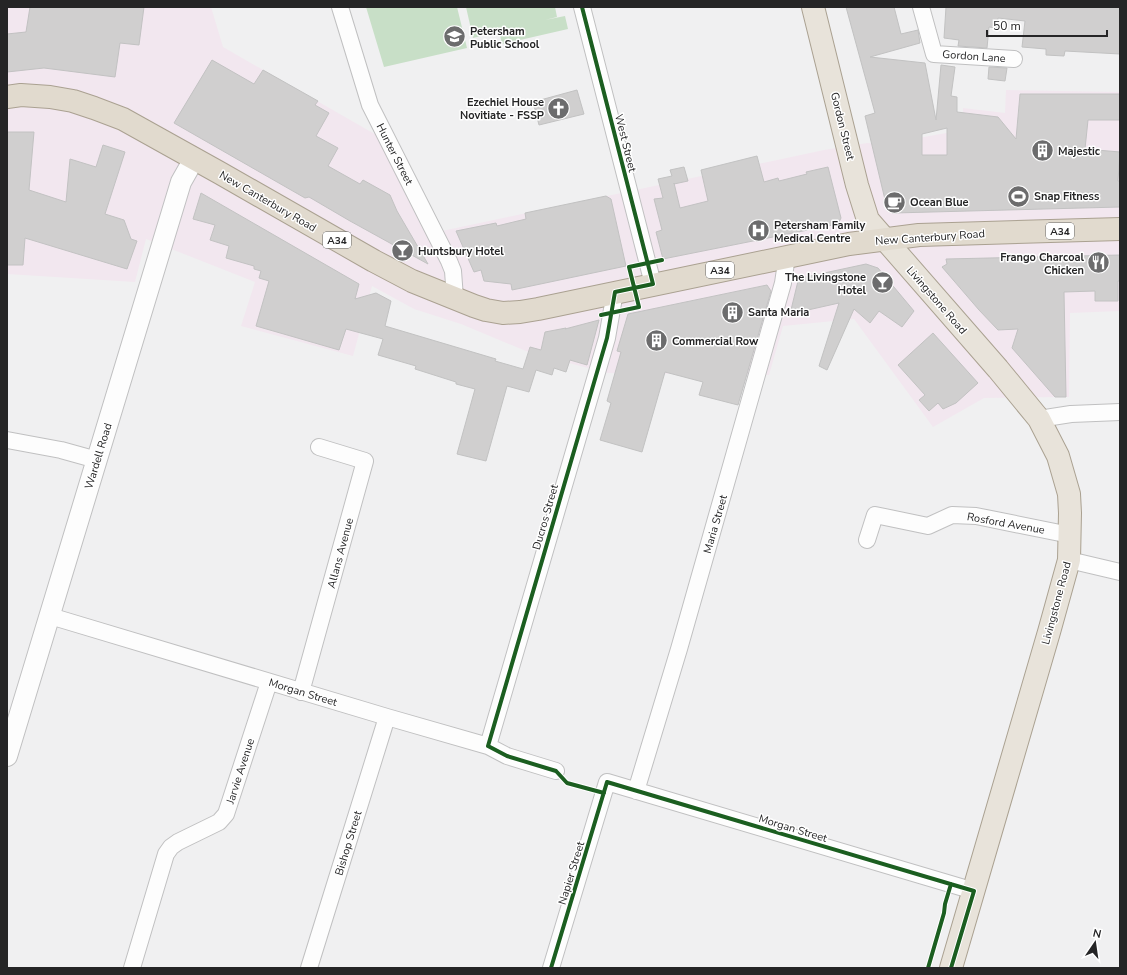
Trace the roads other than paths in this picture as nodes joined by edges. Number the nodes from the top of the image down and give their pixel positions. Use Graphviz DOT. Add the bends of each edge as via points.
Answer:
graph roads {
  1 [pos="340,7"];
  2 [pos="582,7"];
  3 [pos="813,7"];
  4 [pos="921,7"];
  5 [pos="1014,59"];
  6 [pos="7,97"];
  7 [pos="194,159"];
  8 [pos="1120,229"];
  9 [pos="884,240"];
  10 [pos="787,256"];
  11 [pos="653,284"];
  12 [pos="615,292"];
  13 [pos="455,298"];
  14 [pos="1120,412"];
  15 [pos="1039,419"];
  16 [pos="7,440"];
  17 [pos="319,447"];
  18 [pos="97,460"];
  19 [pos="1070,535"];
  20 [pos="867,540"];
  21 [pos="1069,560"];
  22 [pos="1120,572"];
  23 [pos="50,616"];
  24 [pos="269,682"];
  25 [pos="301,692"];
  26 [pos="387,717"];
  27 [pos="488,746"];
  28 [pos="7,756"];
  29 [pos="556,771"];
  30 [pos="608,782"];
  31 [pos="636,791"];
  32 [pos="974,891"];
  33 [pos="132,968"];
  34 [pos="309,968"];
  35 [pos="551,968"];
  36 [pos="951,968"];
  1 -- 13 [label="street, Hunter Street" via="370,105 449,261 453,271"];
  2 -- 11 [label="street, West Street"];
  3 -- 9 [label="main road, Gordon Street" via="864,210 868,220"];
  4 -- 5 [label="street, Gordon Lane" via="934,54"];
  6 -- 7 [label="highway, New Canterbury Road / A34" via="50,97 94,108 123,119"];
  7 -- 13 [label="highway, New Canterbury Road / A34" via="374,261 412,281"];
  7 -- 18 [label="street, Wardell Road" via="181,182"];
  8 -- 9 [label="highway, New Canterbury Road / A34" via="918,235"];
  9 -- 10 [label="highway, New Canterbury Road / A34"];
  9 -- 15 [label="main road, Livingstone Road"];
  10 -- 11 [label="highway, New Canterbury Road / A34"];
  10 -- 31 [label="street, Maria Street" via="783,283"];
  11 -- 12 [label="highway, New Canterbury Road / A34"];
  12 -- 13 [label="highway, New Canterbury Road / A34" via="520,312 486,310"];
  12 -- 27 [label="street, Ducros Street" via="607,338"];
  14 -- 15 [label="street" via="1071,414"];
  15 -- 19 [label="main road, Livingstone Road" via="1058,456 1069,494"];
  16 -- 18 [label="street"];
  17 -- 25 [label="street, Allans Avenue" via="365,461"];
  18 -- 23 [label="street, Wardell Road"];
  19 -- 20 [label="street, Rosford Avenue" via="976,516 952,515 928,526 875,515"];
  19 -- 21 [label="main road, Livingstone Road"];
  21 -- 22 [label="street"];
  21 -- 32 [label="main road, Livingstone Road"];
  23 -- 24 [label="street, Morgan Street"];
  23 -- 28 [label="street, Wardell Road"];
  24 -- 25 [label="street, Morgan Street"];
  24 -- 33 [label="street, Jarvie Avenue" via="226,814 219,822 178,842 166,854"];
  25 -- 26 [label="street, Morgan Street"];
  26 -- 27 [label="street, Morgan Street"];
  26 -- 34 [label="street, Bishop Street"];
  27 -- 29 [label="street, Morgan Street" via="507,756"];
  30 -- 31 [label="street, Morgan Street"];
  30 -- 35 [label="street, Napier Street"];
  31 -- 32 [label="street, Morgan Street"];
  32 -- 36 [label="main road, Livingstone Road"];
}
